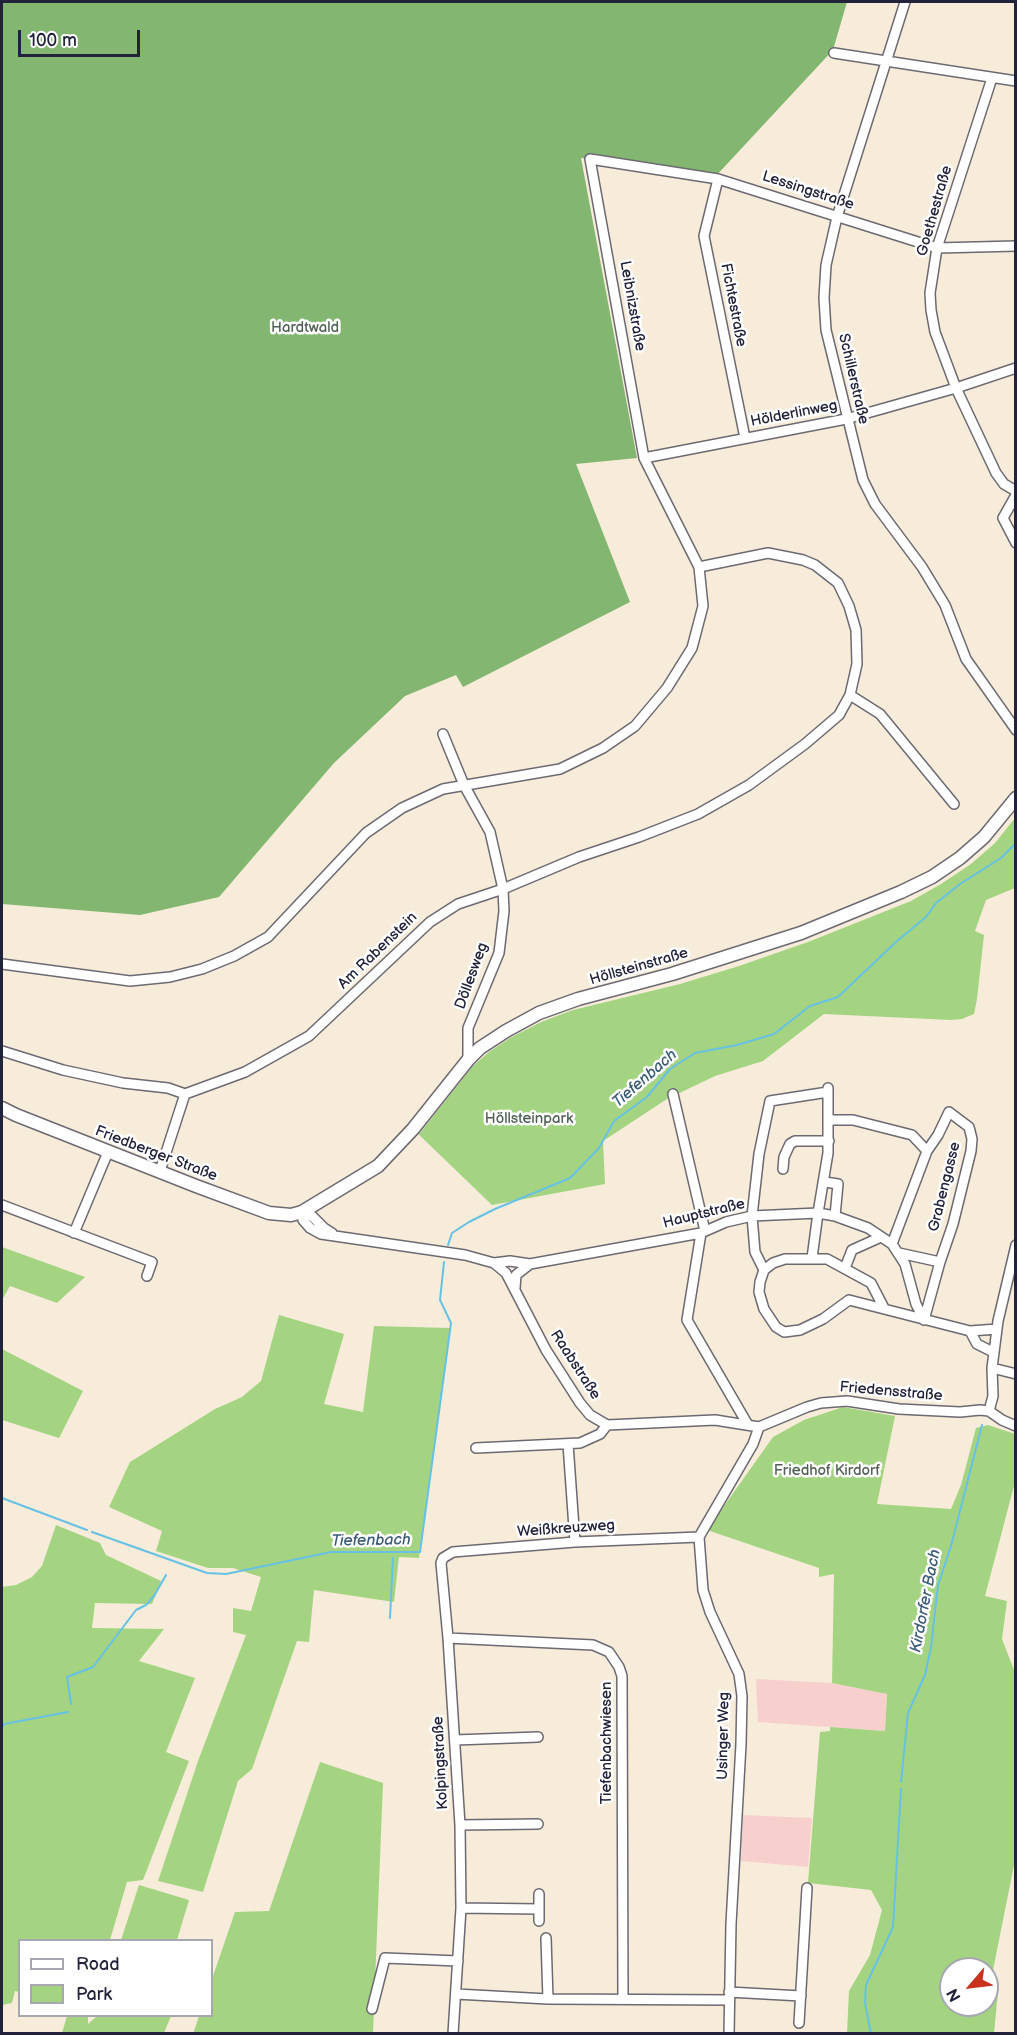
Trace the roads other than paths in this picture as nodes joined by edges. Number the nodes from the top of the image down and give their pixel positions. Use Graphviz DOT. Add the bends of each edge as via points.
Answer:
graph roads {
  1 [pos="905,2"];
  2 [pos="834,53"];
  3 [pos="887,61"];
  4 [pos="992,78"];
  5 [pos="1016,81"];
  6 [pos="590,159"];
  7 [pos="718,179"];
  8 [pos="837,217"];
  9 [pos="1016,246"];
  10 [pos="938,248"];
  11 [pos="1016,368"];
  12 [pos="956,387"];
  13 [pos="846,419"];
  14 [pos="745,438"];
  15 [pos="644,458"];
  16 [pos="1016,493"];
  17 [pos="1016,543"];
  18 [pos="699,567"];
  19 [pos="850,695"];
  20 [pos="1016,729"];
  21 [pos="443,734"];
  22 [pos="464,785"];
  23 [pos="1016,798"];
  24 [pos="954,804"];
  25 [pos="503,889"];
  26 [pos="2,964"];
  27 [pos="2,1051"];
  28 [pos="468,1060"];
  29 [pos="185,1094"];
  30 [pos="673,1094"];
  31 [pos="2,1108"];
  32 [pos="829,1120"];
  33 [pos="829,1142"];
  34 [pos="927,1151"];
  35 [pos="108,1152"];
  36 [pos="783,1169"];
  37 [pos="160,1171"];
  38 [pos="825,1182"];
  39 [pos="2,1205"];
  40 [pos="302,1212"];
  41 [pos="818,1212"];
  42 [pos="752,1216"];
  43 [pos="835,1216"];
  44 [pos="703,1232"];
  45 [pos="74,1233"];
  46 [pos="881,1237"];
  47 [pos="892,1244"];
  48 [pos="1016,1245"];
  49 [pos="899,1253"];
  50 [pos="812,1258"];
  51 [pos="940,1262"];
  52 [pos="494,1263"];
  53 [pos="530,1264"];
  54 [pos="845,1268"];
  55 [pos="764,1270"];
  56 [pos="147,1276"];
  57 [pos="514,1289"];
  58 [pos="884,1308"];
  59 [pos="924,1320"];
  60 [pos="997,1329"];
  61 [pos="970,1331"];
  62 [pos="993,1352"];
  63 [pos="992,1368"];
  64 [pos="1016,1374"];
  65 [pos="989,1411"];
  66 [pos="607,1425"];
  67 [pos="748,1425"];
  68 [pos="1016,1426"];
  69 [pos="759,1427"];
  70 [pos="568,1444"];
  71 [pos="476,1448"];
  72 [pos="699,1537"];
  73 [pos="575,1542"];
  74 [pos="441,1563"];
  75 [pos="448,1638"];
  76 [pos="538,1737"];
  77 [pos="455,1740"];
  78 [pos="538,1824"];
  79 [pos="460,1825"];
  80 [pos="807,1888"];
  81 [pos="539,1894"];
  82 [pos="461,1908"];
  83 [pos="539,1909"];
  84 [pos="539,1921"];
  85 [pos="546,1938"];
  86 [pos="459,1960"];
  87 [pos="456,1994"];
  88 [pos="729,1996"];
  89 [pos="801,1996"];
  90 [pos="548,1999"];
  91 [pos="623,1999"];
  92 [pos="372,2008"];
  93 [pos="800,2023"];
  94 [pos="453,2034"];
  95 [pos="729,2034"];
  1 -- 3 [label="street, Schillerstraße"];
  2 -- 3 [label="street"];
  3 -- 4 [label="street"];
  3 -- 8 [label="street, Schillerstraße"];
  4 -- 5 [label="street"];
  4 -- 10 [label="street, Goethestraße"];
  6 -- 7 [label="street, Lessingstraße"];
  6 -- 15 [label="street, Leibnizstraße"];
  7 -- 8 [label="street, Lessingstraße"];
  7 -- 14 [label="street, Fichtestraße" via="704,236"];
  8 -- 10 [label="street, Lessingstraße"];
  8 -- 13 [label="street, Schillerstraße" via="826,265 824,298 826,330"];
  9 -- 10 [label="street, Lessingstraße"];
  10 -- 12 [label="street, Goethestraße" via="931,310"];
  11 -- 12 [label="street, Hölderlinweg"];
  12 -- 13 [label="street, Hölderlinweg"];
  12 -- 16 [label="street, Goethestraße" via="996,473"];
  13 -- 14 [label="street, Hölderlinweg"];
  13 -- 20 [label="street, Schillerstraße" via="863,480 875,504 922,567 945,605 966,659"];
  14 -- 15 [label="street, Hölderlinweg"];
  15 -- 18 [label="street, Leibnizstraße"];
  16 -- 17 [label="street" via="1003,518"];
  18 -- 19 [label="street, Am Rabenstein" via="768,553 815,565 838,584 856,630 857,664"];
  18 -- 22 [label="street" via="703,606 692,648 667,688 635,726 603,748 560,769"];
  19 -- 24 [label="street" via="880,714"];
  19 -- 25 [label="street, Am Rabenstein" via="839,715 806,744 749,785 698,814"];
  21 -- 22 [label="street, Döllesweg"];
  22 -- 25 [label="street, Döllesweg" via="490,832"];
  22 -- 26 [label="street" via="443,789 402,808 366,834 268,937 202,969 130,981"];
  23 -- 28 [label="street, Höllsteinstraße" via="984,837 932,878 795,935 538,1013 480,1048"];
  25 -- 28 [label="street, Döllesweg" via="499,953 468,1028"];
  25 -- 29 [label="street, Am Rabenstein" via="458,904 430,922 309,1036 245,1072"];
  27 -- 29 [label="street" via="63,1070"];
  28 -- 40 [label="street, Höllsteinstraße" via="378,1166"];
  29 -- 37 [label="street"];
  30 -- 44 [label="street"];
  31 -- 35 [label="street, Friedberger Straße"];
  32 -- 33 [label="street"];
  32 -- 34 [label="street" via="853,1120 912,1135"];
  32 -- 42 [label="street" via="828,1089 770,1101"];
  33 -- 36 [label="street" via="795,1141 784,1157"];
  33 -- 38 [label="street"];
  34 -- 47 [label="street"];
  34 -- 51 [label="street, Grabengasse" via="949,1112 969,1128 971,1151"];
  35 -- 37 [label="street, Friedberger Straße"];
  35 -- 45 [label="street"];
  37 -- 40 [label="street, Friedberger Straße" via="269,1213"];
  38 -- 41 [label="street"];
  38 -- 43 [label="street" via="838,1184"];
  39 -- 45 [label="street"];
  40 -- 52 [label="street" via="339,1237"];
  41 -- 42 [label="street, Hauptstraße"];
  41 -- 43 [label="street, Hauptstraße"];
  41 -- 50 [label="street"];
  42 -- 44 [label="street, Hauptstraße"];
  42 -- 55 [label="street" via="755,1252"];
  43 -- 46 [label="street, Hauptstraße"];
  44 -- 53 [label="street, Hauptstraße"];
  44 -- 67 [label="street" via="687,1320"];
  45 -- 56 [label="street" via="152,1262"];
  46 -- 47 [label="street, Hauptstraße"];
  46 -- 54 [label="street" via="852,1250"];
  47 -- 49 [label="street, Hauptstraße"];
  48 -- 60 [label="street"];
  49 -- 51 [label="street"];
  49 -- 59 [label="street, Hauptstraße"];
  50 -- 54 [label="street" via="827,1259"];
  50 -- 55 [label="street" via="785,1259"];
  51 -- 59 [label="street, Grabengasse"];
  52 -- 53 [label="street, Hauptstraße"];
  52 -- 57 [label="street, Raabstraße" via="506,1273"];
  53 -- 57 [label="street" via="516,1275"];
  54 -- 58 [label="street" via="871,1283"];
  55 -- 58 [label="street" via="759,1292 764,1309 784,1332 817,1322 849,1300"];
  57 -- 66 [label="street, Raabstraße" via="526,1316 580,1403"];
  58 -- 59 [label="street"];
  59 -- 61 [label="street"];
  60 -- 61 [label="street"];
  60 -- 62 [label="street"];
  61 -- 62 [label="street" via="977,1344"];
  62 -- 63 [label="street"];
  63 -- 64 [label="street"];
  63 -- 65 [label="street"];
  65 -- 68 [label="street"];
  65 -- 69 [label="street, Friedensstraße" via="899,1409 847,1401 807,1407"];
  66 -- 67 [label="street" via="716,1420"];
  66 -- 70 [label="street" via="600,1434"];
  67 -- 69 [label="street"];
  69 -- 72 [label="street"];
  70 -- 71 [label="street"];
  70 -- 73 [label="street"];
  72 -- 73 [label="street, Weißkreuzweg"];
  72 -- 88 [label="street, Usinger Weg" via="703,1590 738,1674 742,1696"];
  73 -- 74 [label="street, Weißkreuzweg" via="453,1552 444,1556"];
  74 -- 75 [label="street, Kolpingstraße"];
  75 -- 77 [label="street, Kolpingstraße"];
  75 -- 91 [label="street, Tiefenbachwiesen" via="593,1646 609,1652 619,1667"];
  76 -- 77 [label="street"];
  77 -- 79 [label="street, Kolpingstraße"];
  78 -- 79 [label="street"];
  79 -- 82 [label="street, Kolpingstraße"];
  80 -- 89 [label="street"];
  81 -- 83 [label="street"];
  82 -- 83 [label="street"];
  82 -- 86 [label="street, Kolpingstraße"];
  83 -- 84 [label="street"];
  85 -- 90 [label="street"];
  86 -- 87 [label="street, Kolpingstraße"];
  86 -- 92 [label="street" via="385,1958"];
  87 -- 90 [label="street"];
  87 -- 94 [label="street, Kolpingstraße"];
  88 -- 89 [label="street"];
  88 -- 91 [label="street"];
  88 -- 95 [label="street, Usinger Weg"];
  89 -- 93 [label="street"];
  90 -- 91 [label="street"];
}
